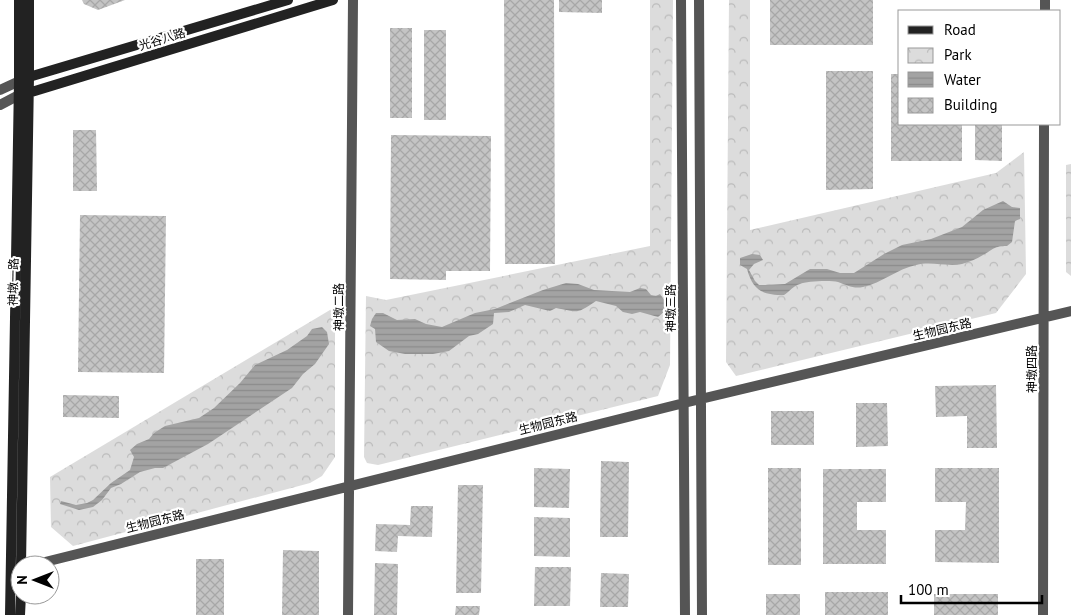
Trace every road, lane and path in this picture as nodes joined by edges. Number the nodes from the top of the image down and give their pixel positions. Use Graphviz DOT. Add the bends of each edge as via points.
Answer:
graph roads {
  1 [pos="18,0"];
  2 [pos="29,0"];
  3 [pos="288,0"];
  4 [pos="333,0"];
  5 [pos="352,0"];
  6 [pos="681,0"];
  7 [pos="699,0"];
  8 [pos="24,79"];
  9 [pos="0,90"];
  10 [pos="24,95"];
  11 [pos="0,105"];
  12 [pos="1044,125"];
  13 [pos="1071,311"];
  14 [pos="1043,318"];
  15 [pos="700,400"];
  16 [pos="684,403"];
  17 [pos="349,486"];
  18 [pos="21,555"];
  19 [pos="60,558"];
  20 [pos="10,615"];
  21 [pos="348,615"];
  22 [pos="685,615"];
  23 [pos="702,615"];
  24 [pos="1043,615"];
  1 -- 8 [label="main road, 神墩一路"];
  2 -- 8 [label="main road, 神墩一路"];
  3 -- 8 [label="main road, 光谷八路"];
  4 -- 10 [label="main road, 光谷八路"];
  5 -- 17 [label="street, 神墩二路"];
  6 -- 16 [label="street, 神墩三路"];
  7 -- 15 [label="street"];
  8 -- 9 [label="street, 光谷八路"];
  8 -- 10 [label="main road, 神墩一路"];
  10 -- 11 [label="street, 光谷八路"];
  10 -- 18 [label="main road, 神墩一路"];
  10 -- 20 [label="main road, 神墩一路"];
  12 -- 14 [label="street, 神墩四路"];
  13 -- 14 [label="street, 生物园东路"];
  14 -- 15 [label="street, 生物园东路"];
  14 -- 24 [label="street, 神墩四路"];
  15 -- 16 [label="street, 生物园东路"];
  15 -- 23 [label="street"];
  16 -- 17 [label="street, 生物园东路"];
  16 -- 22 [label="street, 神墩三路"];
  17 -- 19 [label="street, 生物园东路"];
  17 -- 21 [label="street, 神墩二路"];
}
